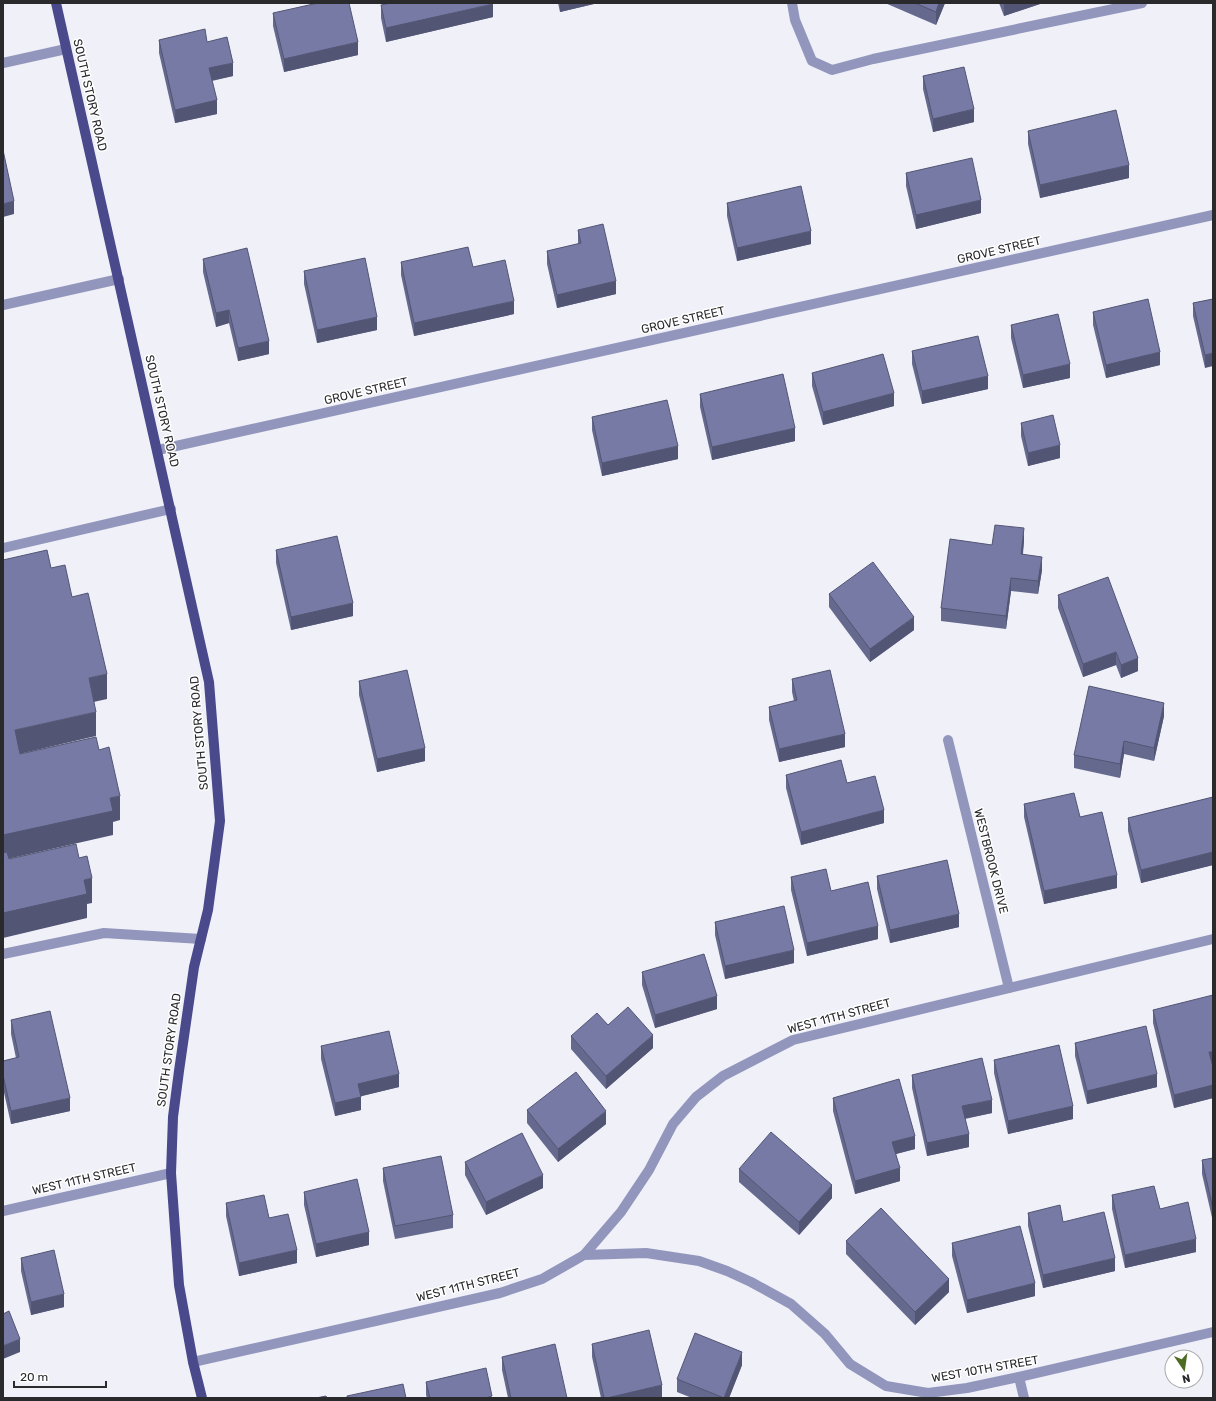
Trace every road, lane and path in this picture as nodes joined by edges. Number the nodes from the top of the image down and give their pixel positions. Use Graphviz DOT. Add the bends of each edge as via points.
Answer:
graph roads {
  1 [pos="56,3"];
  2 [pos="792,3"];
  3 [pos="1142,3"];
  4 [pos="66,49"];
  5 [pos="3,63"];
  6 [pos="1213,215"];
  7 [pos="119,279"];
  8 [pos="3,305"];
  9 [pos="158,450"];
  10 [pos="171,509"];
  11 [pos="3,548"];
  12 [pos="948,740"];
  13 [pos="201,939"];
  14 [pos="1213,939"];
  15 [pos="3,954"];
  16 [pos="1009,988"];
  17 [pos="171,1173"];
  18 [pos="3,1211"];
  19 [pos="584,1255"];
  20 [pos="1213,1332"];
  21 [pos="193,1362"];
  22 [pos="1019,1377"];
  23 [pos="202,1398"];
  24 [pos="1024,1398"];
  1 -- 4 [label="main road, SOUTH STORY ROAD"];
  2 -- 3 [label="street" via="795,20 812,61 832,70"];
  4 -- 5 [label="street"];
  4 -- 7 [label="main road, SOUTH STORY ROAD"];
  6 -- 9 [label="street, GROVE STREET"];
  7 -- 8 [label="street"];
  7 -- 9 [label="main road, SOUTH STORY ROAD"];
  9 -- 10 [label="main road, SOUTH STORY ROAD"];
  10 -- 11 [label="street"];
  10 -- 13 [label="main road, SOUTH STORY ROAD" via="209,682 220,821 208,910"];
  12 -- 16 [label="street, WESTBROOK DRIVE"];
  13 -- 15 [label="street" via="104,933"];
  13 -- 17 [label="main road, SOUTH STORY ROAD" via="194,967 173,1118"];
  14 -- 16 [label="street, WEST 11TH STREET"];
  16 -- 19 [label="street, WEST 11TH STREET" via="793,1040 722,1076 696,1098 673,1124 649,1170 621,1212"];
  17 -- 18 [label="street, WEST 11TH STREET"];
  17 -- 21 [label="main road, SOUTH STORY ROAD" via="179,1284"];
  19 -- 21 [label="street, WEST 11TH STREET" via="542,1279 500,1293"];
  19 -- 22 [label="street, WEST 10TH STREET" via="646,1253 699,1261 728,1271 790,1304 825,1334 850,1364 886,1386 928,1393"];
  20 -- 22 [label="street, WEST 10TH STREET"];
  21 -- 23 [label="main road, SOUTH STORY ROAD"];
  22 -- 24 [label="street"];
}
